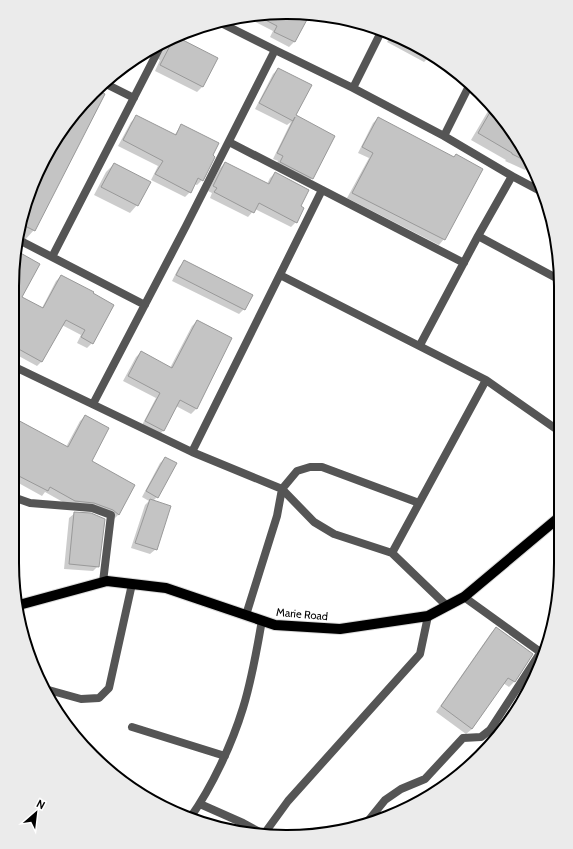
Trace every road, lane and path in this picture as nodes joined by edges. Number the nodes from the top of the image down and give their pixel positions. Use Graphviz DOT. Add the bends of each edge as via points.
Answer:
graph roads {
  1 [pos="227,26"];
  2 [pos="379,36"];
  3 [pos="275,50"];
  4 [pos="157,53"];
  5 [pos="109,86"];
  6 [pos="353,88"];
  7 [pos="467,89"];
  8 [pos="134,98"];
  9 [pos="444,136"];
  10 [pos="229,142"];
  11 [pos="512,176"];
  12 [pos="536,189"];
  13 [pos="322,190"];
  14 [pos="478,236"];
  15 [pos="23,243"];
  16 [pos="52,257"];
  17 [pos="464,263"];
  18 [pos="280,275"];
  19 [pos="553,276"];
  20 [pos="145,305"];
  21 [pos="420,345"];
  22 [pos="19,369"];
  23 [pos="486,380"];
  24 [pos="92,404"];
  25 [pos="554,428"];
  26 [pos="192,452"];
  27 [pos="282,489"];
  28 [pos="19,499"];
  29 [pos="419,503"];
  30 [pos="554,521"];
  31 [pos="392,553"];
  32 [pos="104,582"];
  33 [pos="132,584"];
  34 [pos="464,596"];
  35 [pos="22,605"];
  36 [pos="447,606"];
  37 [pos="246,615"];
  38 [pos="428,616"];
  39 [pos="262,620"];
  40 [pos="539,651"];
  41 [pos="535,662"];
  42 [pos="52,691"];
  43 [pos="132,727"];
  44 [pos="225,756"];
  45 [pos="200,804"];
  46 [pos="193,813"];
  47 [pos="372,816"];
  48 [pos="252,828"];
  49 [pos="269,829"];
  1 -- 3 [label="street"];
  2 -- 6 [label="street"];
  3 -- 6 [label="street"];
  3 -- 10 [label="street"];
  4 -- 8 [label="street"];
  5 -- 8 [label="street"];
  6 -- 9 [label="street"];
  7 -- 9 [label="street"];
  8 -- 16 [label="street"];
  9 -- 11 [label="street"];
  10 -- 13 [label="street"];
  10 -- 20 [label="street"];
  11 -- 12 [label="street"];
  11 -- 14 [label="street"];
  13 -- 17 [label="street"];
  13 -- 18 [label="street"];
  14 -- 17 [label="street"];
  14 -- 19 [label="street"];
  15 -- 16 [label="street"];
  16 -- 20 [label="street"];
  17 -- 21 [label="street"];
  18 -- 21 [label="street"];
  18 -- 26 [label="street"];
  20 -- 24 [label="street"];
  21 -- 23 [label="street"];
  22 -- 24 [label="street"];
  23 -- 25 [label="street"];
  23 -- 29 [label="street"];
  24 -- 26 [label="street"];
  26 -- 27 [label="street"];
  27 -- 29 [label="street" via="297,470 322,467"];
  27 -- 31 [label="street" via="314,522 334,534"];
  27 -- 37 [label="street" via="278,516"];
  28 -- 32 [label="street" via="30,503 92,508 111,515"];
  29 -- 31 [label="street"];
  30 -- 34 [label="main road, Marie Road"];
  31 -- 36 [label="street"];
  32 -- 33 [label="main road, Marie Road"];
  32 -- 35 [label="main road, Marie Road"];
  33 -- 37 [label="main road, Marie Road" via="166,588"];
  33 -- 42 [label="street" via="109,688 99,698 81,699"];
  34 -- 36 [label="main road, Marie Road"];
  34 -- 40 [label="street"];
  36 -- 38 [label="main road, Marie Road"];
  37 -- 39 [label="main road, Marie Road"];
  38 -- 39 [label="main road, Marie Road" via="340,629 275,625"];
  38 -- 49 [label="street" via="420,654 288,802"];
  39 -- 44 [label="street" via="243,708"];
  41 -- 47 [label="street" via="490,730 481,737 463,738 425,779 385,800"];
  43 -- 44 [label="street"];
  44 -- 45 [label="street"];
  45 -- 46 [label="street"];
  45 -- 48 [label="street"];
}
